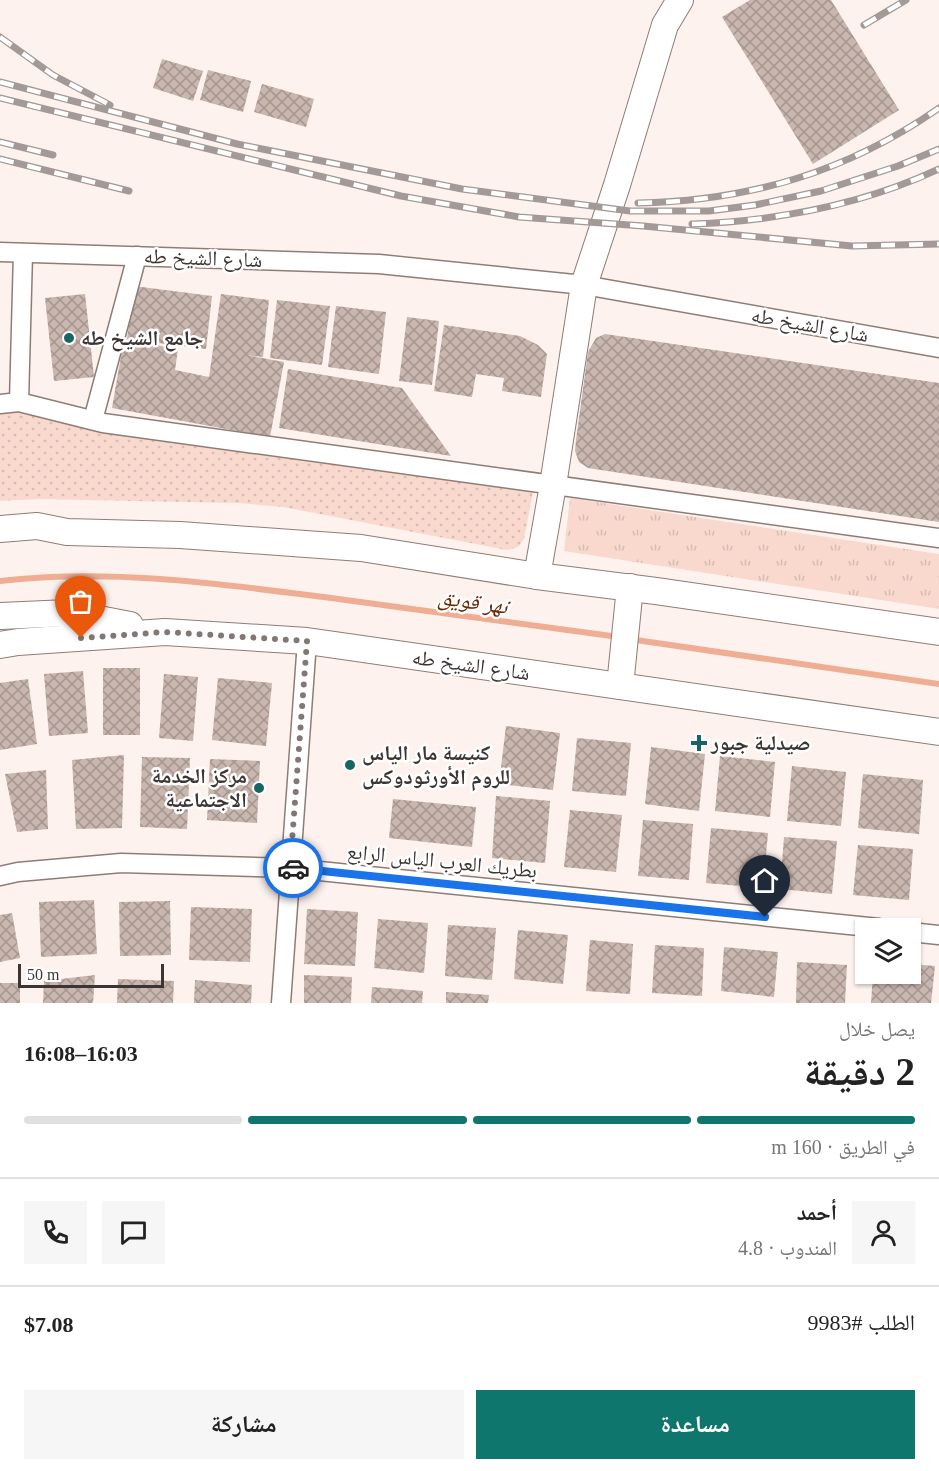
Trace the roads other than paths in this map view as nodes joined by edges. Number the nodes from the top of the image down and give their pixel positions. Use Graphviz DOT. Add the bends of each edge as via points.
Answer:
graph roads {
  1 [pos="680,0"];
  2 [pos="0,252"];
  3 [pos="23,253"];
  4 [pos="137,256"];
  5 [pos="584,285"];
  6 [pos="939,348"];
  7 [pos="19,402"];
  8 [pos="0,404"];
  9 [pos="93,420"];
  10 [pos="553,485"];
  11 [pos="0,529"];
  12 [pos="67,532"];
  13 [pos="939,538"];
  14 [pos="0,545"];
  15 [pos="537,576"];
  16 [pos="630,587"];
  17 [pos="0,616"];
  18 [pos="165,632"];
  19 [pos="939,632"];
  20 [pos="307,641"];
  21 [pos="0,645"];
  22 [pos="620,686"];
  23 [pos="939,732"];
  24 [pos="290,868"];
  25 [pos="0,876"];
  26 [pos="855,926"];
  27 [pos="921,933"];
  28 [pos="939,935"];
  29 [pos="281,1003"];
  1 -- 5 [label="main road" via="665,25"];
  2 -- 3 [label="street, شارع الشيخ طه"];
  3 -- 4 [label="street, شارع الشيخ طه"];
  3 -- 7 [label="street"];
  4 -- 5 [label="street, شارع الشيخ طه" via="379,264"];
  4 -- 9 [label="street"];
  5 -- 6 [label="street, شارع الشيخ طه"];
  5 -- 10 [label="main road"];
  7 -- 8 [label="street"];
  7 -- 9 [label="street"];
  9 -- 10 [label="street"];
  10 -- 13 [label="street"];
  10 -- 15 [label="main road"];
  11 -- 12 [label="main road" via="36,526"];
  12 -- 14 [label="main road" via="32,542"];
  12 -- 15 [label="main road" via="180,535 361,548"];
  15 -- 16 [label="main road"];
  16 -- 19 [label="main road"];
  16 -- 22 [label="main road"];
  17 -- 18 [label="main road" via="68,613"];
  18 -- 20 [label="main road, شارع الشيخ طه"];
  18 -- 21 [label="main road, شارع الشيخ طه"];
  20 -- 22 [label="main road, شارع الشيخ طه"];
  20 -- 24 [label="street"];
  22 -- 23 [label="main road, شارع الشيخ طه"];
  24 -- 25 [label="street, بطريك العرب الياس الرابع" via="121,863"];
  24 -- 26 [label="street, بطريك العرب الياس الرابع"];
  24 -- 29 [label="street"];
  27 -- 28 [label="street"];
}
